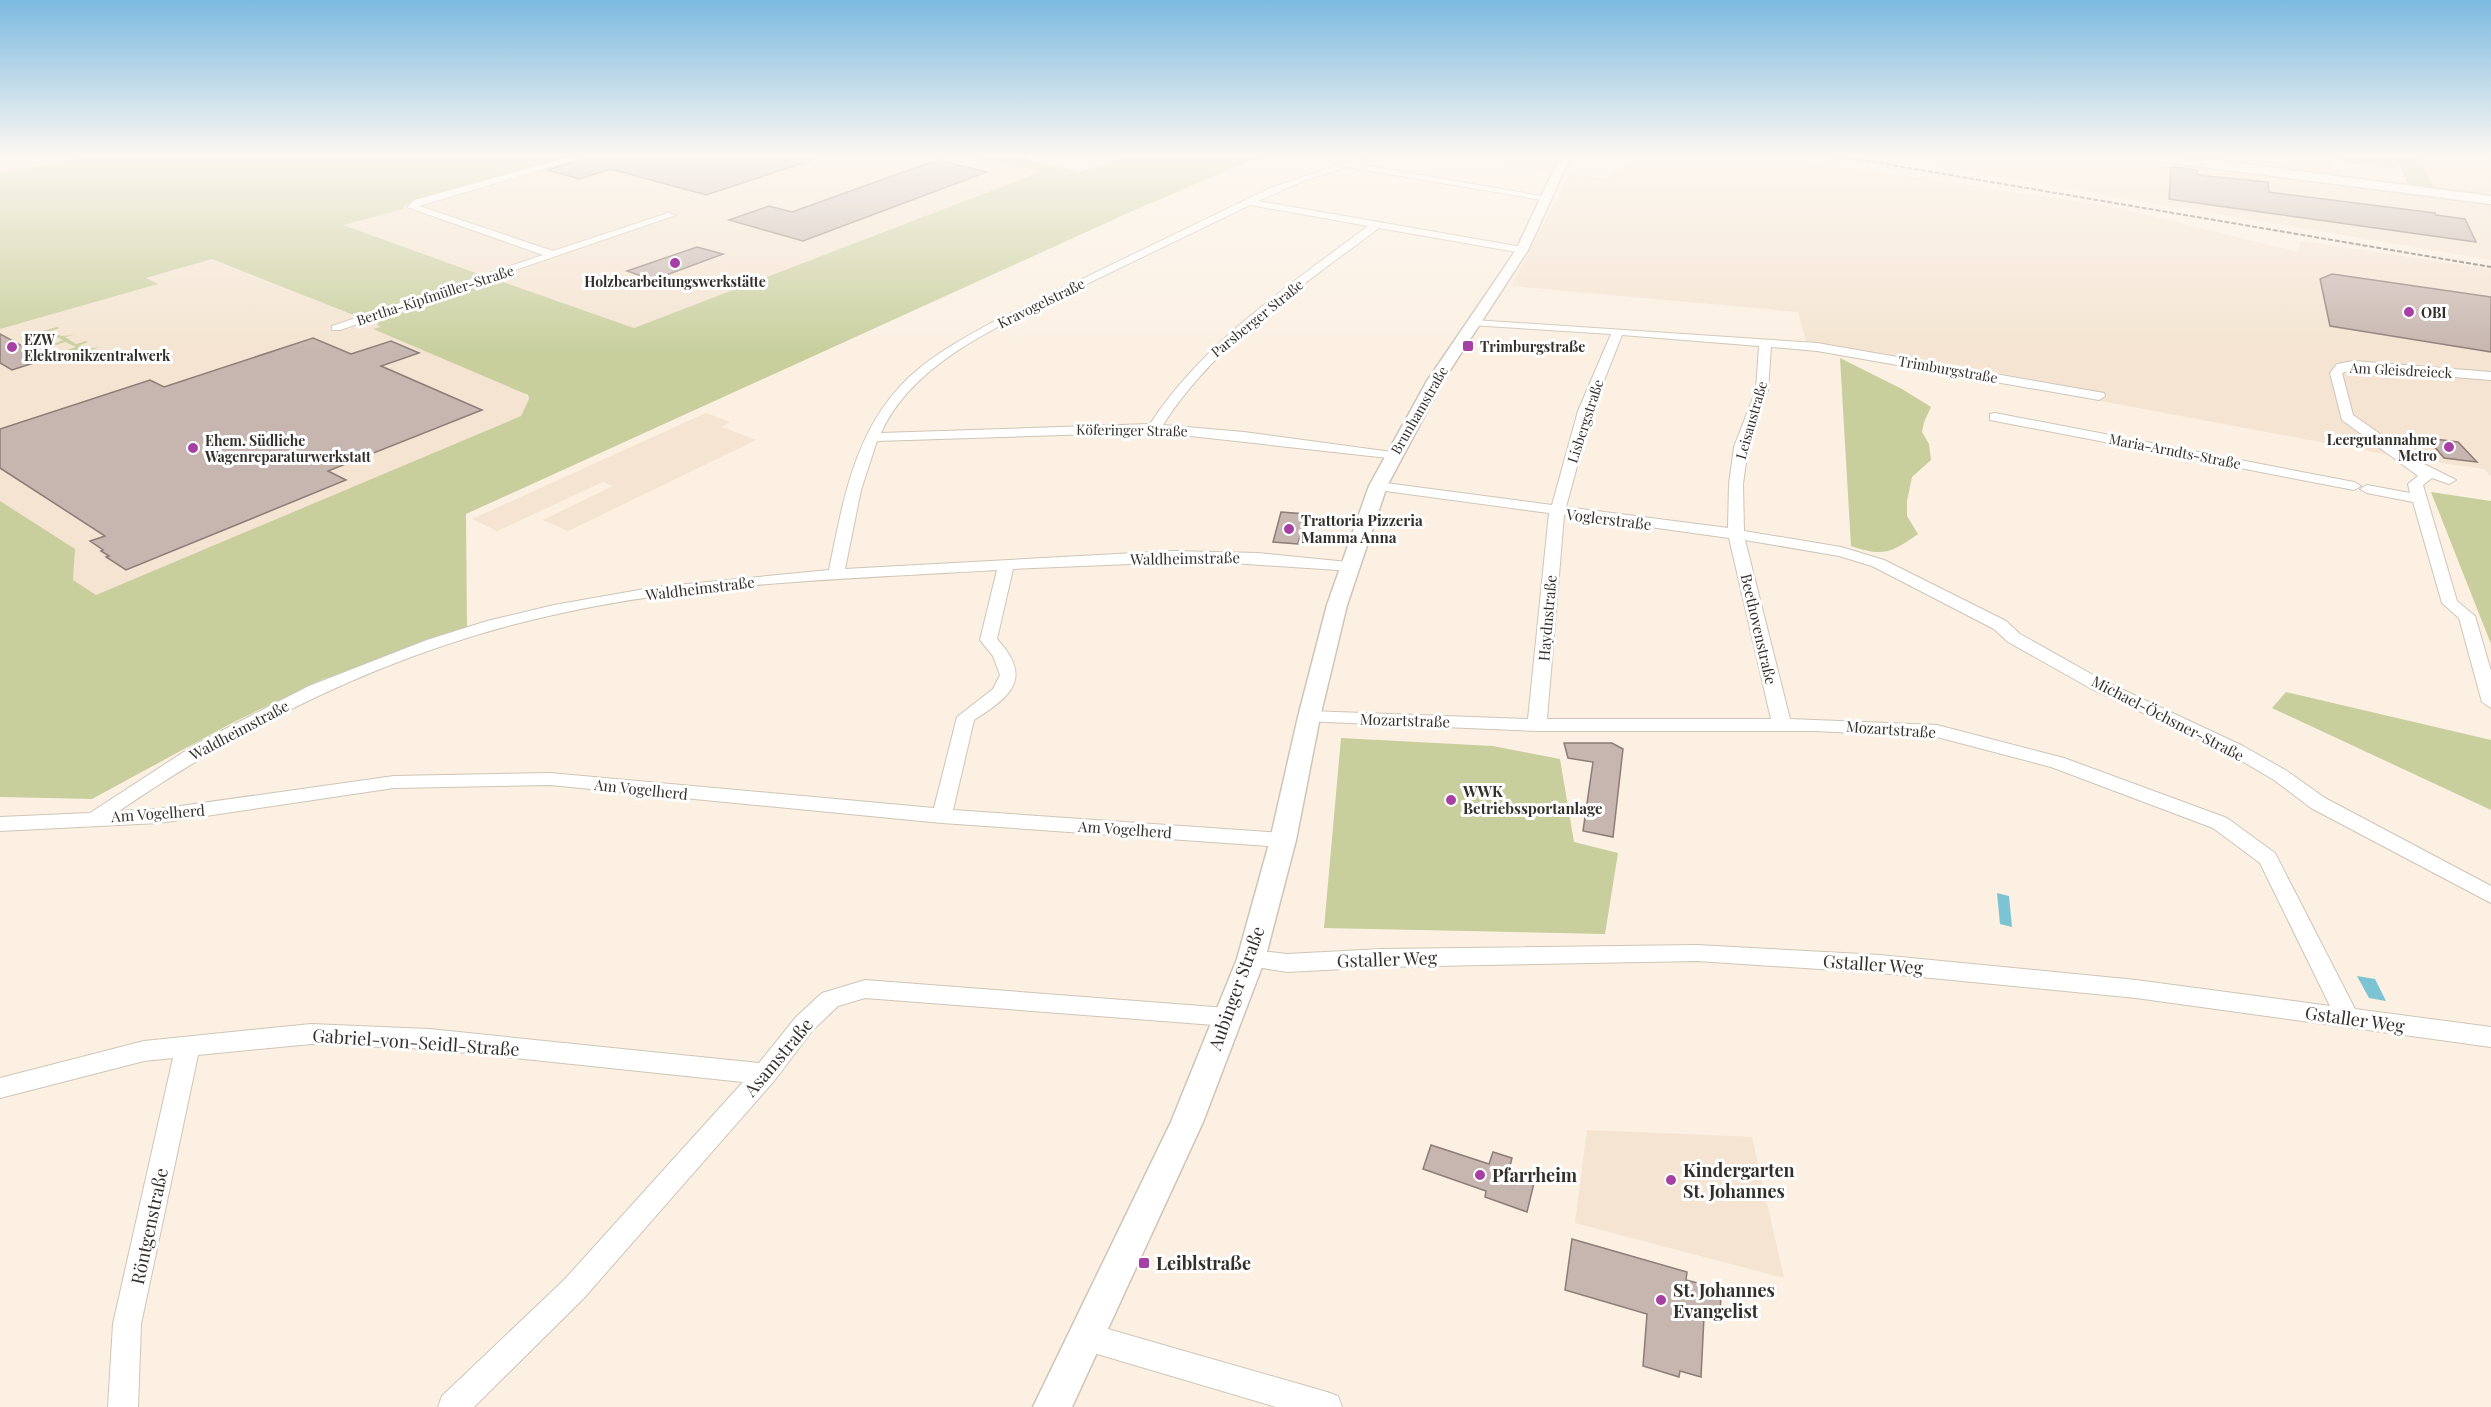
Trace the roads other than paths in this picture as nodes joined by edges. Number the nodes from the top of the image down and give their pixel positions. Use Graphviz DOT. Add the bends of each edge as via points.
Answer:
graph roads {
  1 [pos="455,222"];
  2 [pos="652,222"];
  3 [pos="1209,222"];
  4 [pos="1358,222"];
  5 [pos="1536,222"];
  6 [pos="1377,225"];
  7 [pos="1522,250"];
  8 [pos="554,255"];
  9 [pos="1474,323"];
  10 [pos="336,328"];
  11 [pos="1618,331"];
  12 [pos="1765,342"];
  13 [pos="2491,376"];
  14 [pos="2099,396"];
  15 [pos="1995,417"];
  16 [pos="1154,428"];
  17 [pos="870,437"];
  18 [pos="1392,456"];
  19 [pos="2415,465"];
  20 [pos="2449,480"];
  21 [pos="1377,486"];
  22 [pos="2418,499"];
  23 [pos="1369,512"];
  24 [pos="1557,512"];
  25 [pos="1736,534"];
  26 [pos="1841,552"];
  27 [pos="1006,565"];
  28 [pos="1352,566"];
  29 [pos="836,574"];
  30 [pos="2491,702"];
  31 [pos="1309,717"];
  32 [pos="1782,724"];
  33 [pos="1537,725"];
  34 [pos="942,816"];
  35 [pos="97,817"];
  36 [pos="0,824"];
  37 [pos="1283,840"];
  38 [pos="2491,895"];
  39 [pos="1251,959"];
  40 [pos="1227,1017"];
  41 [pos="2348,1018"];
  42 [pos="2491,1037"];
  43 [pos="188,1046"];
  44 [pos="765,1074"];
  45 [pos="0,1088"];
  46 [pos="1087,1337"];
  47 [pos="123,1407"];
  48 [pos="453,1407"];
  49 [pos="1052,1407"];
  50 [pos="1328,1407"];
  1 -- 8 [label="street"];
  2 -- 8 [label="street, Bertha-Kipfmüller-Straße"];
  3 -- 17 [label="street, Kravogelstraße" via="954,346 904,386"];
  4 -- 6 [label="street"];
  5 -- 7 [label="street, Brunhamstraße"];
  6 -- 7 [label="street"];
  6 -- 16 [label="street, Parsberger Straße" via="1202,362"];
  7 -- 9 [label="street, Brunhamstraße"];
  8 -- 10 [label="street, Bertha-Kipfmüller-Straße"];
  9 -- 11 [label="street, Trimburgstraße"];
  9 -- 18 [label="street, Brunhamstraße"];
  11 -- 12 [label="street, Trimburgstraße"];
  11 -- 24 [label="street, Lisbergstraße" via="1585,411"];
  12 -- 14 [label="street, Trimburgstraße" via="1885,357"];
  12 -- 25 [label="street, Leisaustraße" via="1762,390 1741,447"];
  13 -- 19 [label="street, Am Gleisdreieck" via="2341,367 2336,373 2347,417"];
  15 -- 22 [label="street, Maria-Arndts-Straße"];
  16 -- 17 [label="street, Köferinger Straße"];
  16 -- 18 [label="street, Köferinger Straße"];
  17 -- 29 [label="street, Kravogelstraße" via="847,513"];
  18 -- 21 [label="street, Brunhamstraße"];
  19 -- 20 [label="street, Am Gleisdreieck"];
  19 -- 22 [label="street" via="2426,476 2415,484"];
  21 -- 23 [label="street, Brunhamstraße"];
  21 -- 24 [label="street, Voglerstraße"];
  22 -- 30 [label="street" via="2450,603 2467,616"];
  23 -- 28 [label="street, Aubinger Straße"];
  24 -- 25 [label="street, Voglerstraße"];
  24 -- 33 [label="street, Haydnstraße"];
  25 -- 26 [label="street, Voglerstraße"];
  25 -- 32 [label="street, Beethovenstraße"];
  26 -- 38 [label="street, Michael-Öchsner-Straße" via="1878,563 2000,625 2014,638 2298,785 2318,803"];
  27 -- 28 [label="street, Waldheimstraße" via="1200,555"];
  27 -- 29 [label="street, Waldheimstraße"];
  27 -- 34 [label="street" via="988,640 1004,655 1009,677 998,697 966,717"];
  28 -- 31 [label="street, Aubinger Straße" via="1337,605"];
  29 -- 35 [label="street, Waldheimstraße" via="708,585 581,605 495,626 401,656 241,726"];
  31 -- 33 [label="street, Mozartstraße"];
  31 -- 37 [label="street, Aubinger Straße"];
  32 -- 33 [label="street, Mozartstraße"];
  32 -- 41 [label="street, Mozartstraße" via="1937,731 2057,762 2220,823 2268,858"];
  34 -- 35 [label="street, Am Vogelherd" via="538,779 394,782 159,816"];
  34 -- 37 [label="street, Am Vogelherd"];
  35 -- 36 [label="street, Am Vogelherd"];
  37 -- 39 [label="street, Aubinger Straße"];
  39 -- 40 [label="street, Aubinger Straße"];
  39 -- 41 [label="street, Gstaller Weg" via="1287,963 1708,954 1935,968"];
  40 -- 44 [label="street, Asamstraße" via="865,989 830,999 804,1024"];
  40 -- 46 [label="street, Aubinger Straße" via="1187,1122"];
  41 -- 42 [label="street, Gstaller Weg"];
  43 -- 44 [label="street, Gabriel-von-Seidl-Straße" via="311,1034 429,1039"];
  43 -- 45 [label="street, Gabriel-von-Seidl-Straße" via="144,1051"];
  43 -- 47 [label="street, Röntgenstraße" via="127,1324"];
  44 -- 48 [label="street, Asamstraße" via="574,1289"];
  46 -- 49 [label="street, Aubinger Straße"];
  46 -- 50 [label="street"];
}
